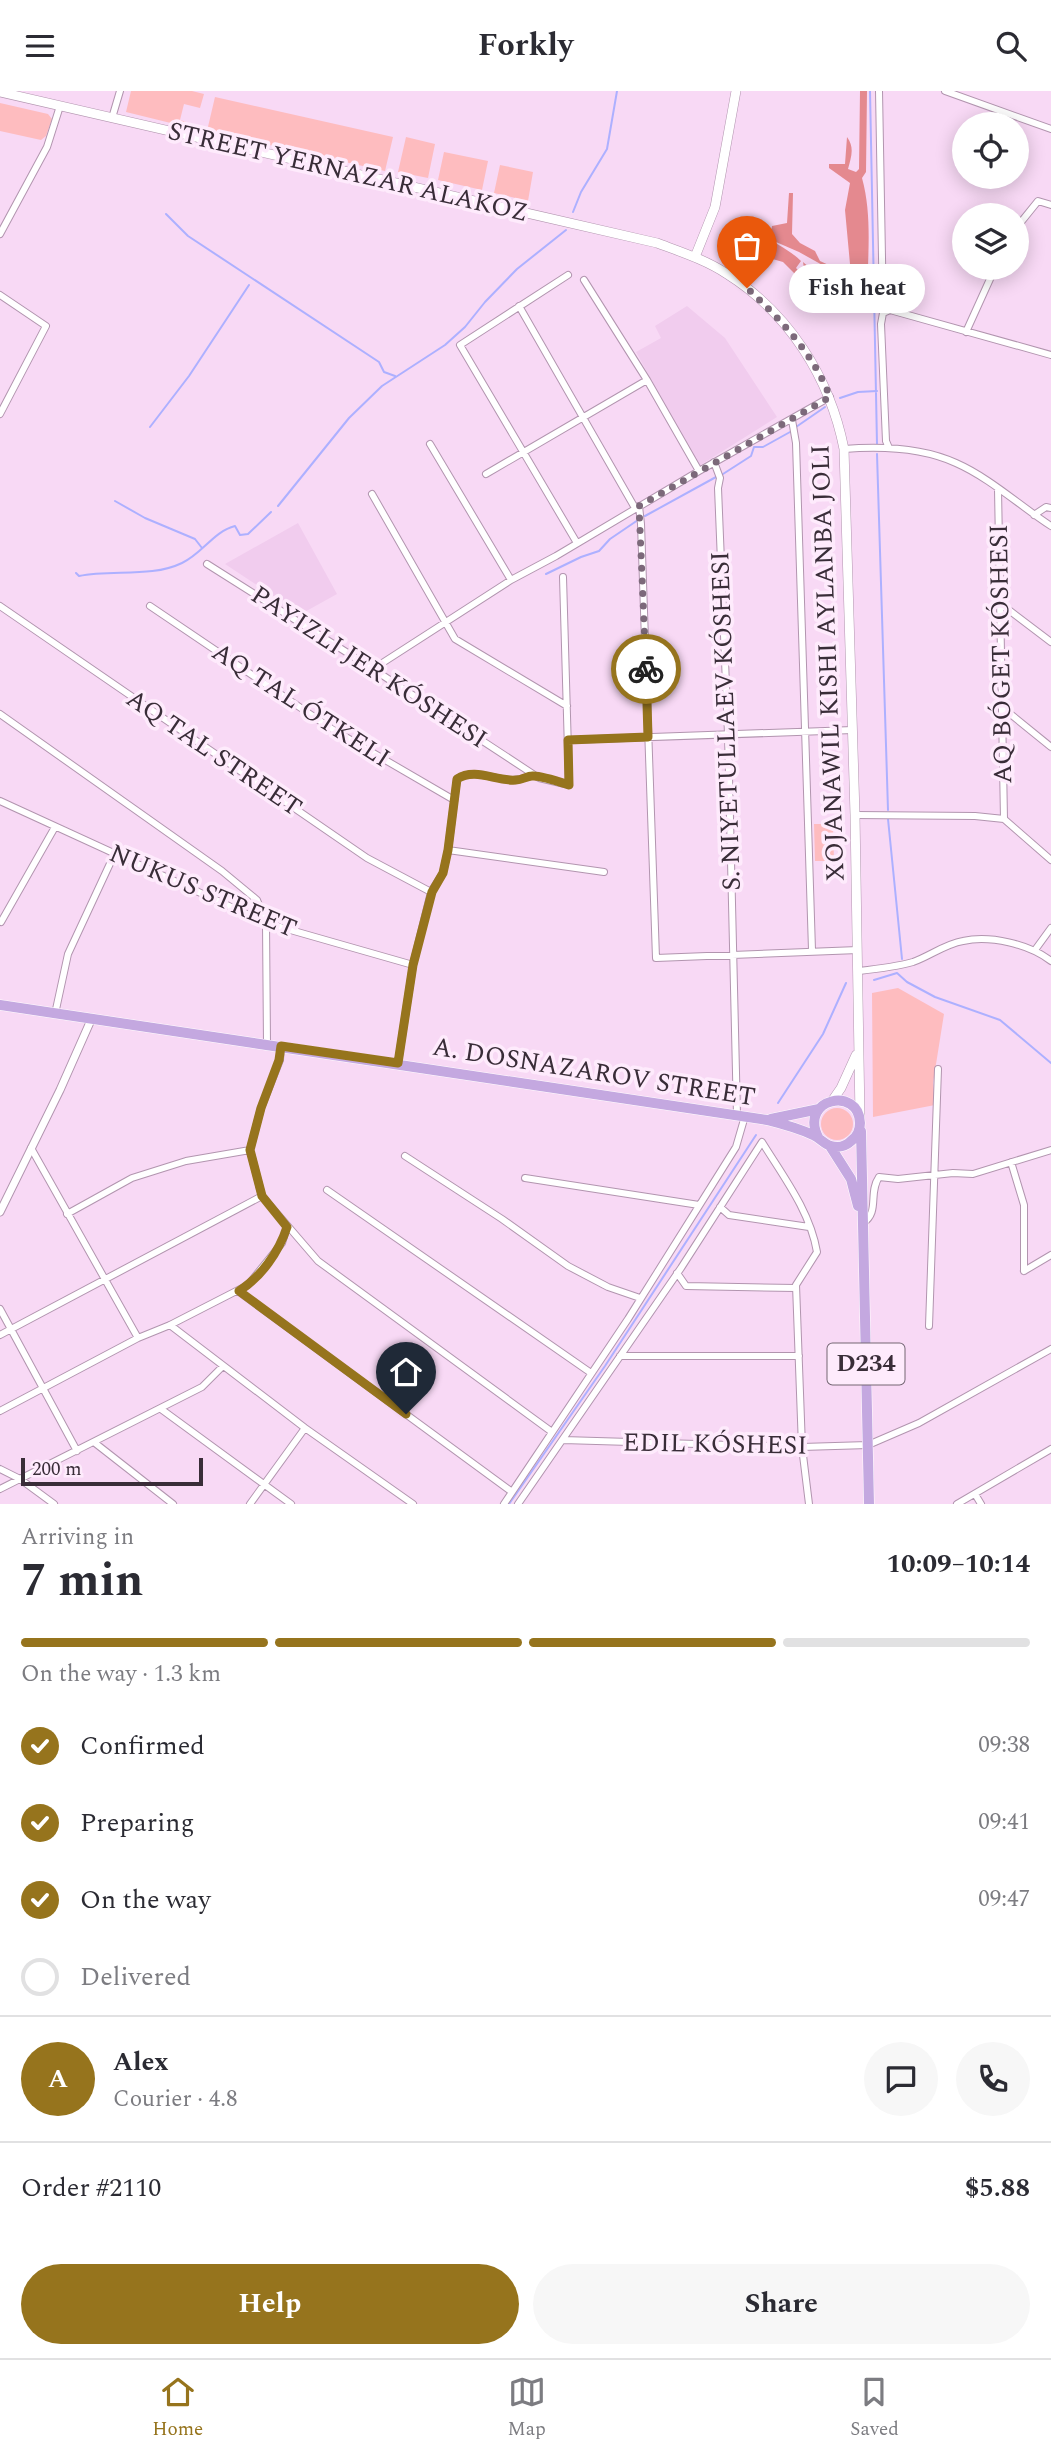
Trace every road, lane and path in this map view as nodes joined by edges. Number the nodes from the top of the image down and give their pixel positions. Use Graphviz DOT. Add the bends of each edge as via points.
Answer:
graph roads {
  1 [pos="120,91"];
  2 [pos="736,91"];
  3 [pos="879,91"];
  4 [pos="945,91"];
  5 [pos="0,92"];
  6 [pos="60,106"];
  7 [pos="112,118"];
  8 [pos="1051,129"];
  9 [pos="1051,205"];
  10 [pos="1029,211"];
  11 [pos="0,234"];
  12 [pos="695,257"];
  13 [pos="568,275"];
  14 [pos="584,280"];
  15 [pos="990,280"];
  16 [pos="0,295"];
  17 [pos="519,306"];
  18 [pos="883,313"];
  19 [pos="967,333"];
  20 [pos="1051,355"];
  21 [pos="646,380"];
  22 [pos="830,397"];
  23 [pos="0,414"];
  24 [pos="583,416"];
  25 [pos="792,420"];
  26 [pos="430,444"];
  27 [pos="889,448"];
  28 [pos="844,449"];
  29 [pos="523,451"];
  30 [pos="714,462"];
  31 [pos="699,471"];
  32 [pos="486,474"];
  33 [pos="998,489"];
  34 [pos="372,494"];
  35 [pos="637,507"];
  36 [pos="1051,508"];
  37 [pos="1034,515"];
  38 [pos="1051,526"];
  39 [pos="576,543"];
  40 [pos="207,564"];
  41 [pos="563,577"];
  42 [pos="510,580"];
  43 [pos="1001,604"];
  44 [pos="0,606"];
  45 [pos="150,606"];
  46 [pos="445,623"];
  47 [pos="1051,642"];
  48 [pos="373,669"];
  49 [pos="567,706"];
  50 [pos="1003,708"];
  51 [pos="0,714"];
  52 [pos="853,730"];
  53 [pos="806,732"];
  54 [pos="728,734"];
  55 [pos="648,737"];
  56 [pos="568,740"];
  57 [pos="1051,747"];
  58 [pos="534,775"];
  59 [pos="454,800"];
  60 [pos="0,801"];
  61 [pos="855,815"];
  62 [pos="1004,819"];
  63 [pos="55,827"];
  64 [pos="448,850"];
  65 [pos="114,855"];
  66 [pos="1051,860"];
  67 [pos="604,872"];
  68 [pos="432,892"];
  69 [pos="1,922"];
  70 [pos="266,923"];
  71 [pos="1051,928"];
  72 [pos="813,950"];
  73 [pos="858,950"];
  74 [pos="1035,950"];
  75 [pos="734,954"];
  76 [pos="1051,961"];
  77 [pos="413,965"];
  78 [pos="859,971"];
  79 [pos="0,1006"];
  80 [pos="55,1014"];
  81 [pos="92,1020"];
  82 [pos="859,1043"];
  83 [pos="267,1044"];
  84 [pos="281,1046"];
  85 [pos="398,1063"];
  86 [pos="939,1069"];
  87 [pos="832,1101"];
  88 [pos="819,1109"];
  89 [pos="741,1116"];
  90 [pos="767,1120"];
  91 [pos="860,1122"];
  92 [pos="818,1137"];
  93 [pos="830,1146"];
  94 [pos="31,1148"];
  95 [pos="250,1150"];
  96 [pos="1051,1150"];
  97 [pos="405,1156"];
  98 [pos="1011,1162"];
  99 [pos="933,1175"];
  100 [pos="526,1178"];
  101 [pos="327,1190"];
  102 [pos="262,1196"];
  103 [pos="699,1205"];
  104 [pos="720,1207"];
  105 [pos="0,1212"];
  106 [pos="67,1214"];
  107 [pos="863,1223"];
  108 [pos="287,1227"];
  109 [pos="809,1227"];
  110 [pos="1051,1255"];
  111 [pos="677,1273"];
  112 [pos="106,1278"];
  113 [pos="796,1288"];
  114 [pos="239,1291"];
  115 [pos="640,1298"];
  116 [pos="0,1309"];
  117 [pos="170,1325"];
  118 [pos="929,1326"];
  119 [pos="12,1329"];
  120 [pos="0,1335"];
  121 [pos="138,1338"];
  122 [pos="1051,1349"];
  123 [pos="620,1356"];
  124 [pos="799,1356"];
  125 [pos="223,1366"];
  126 [pos="591,1373"];
  127 [pos="44,1389"];
  128 [pos="161,1409"];
  129 [pos="0,1411"];
  130 [pos="304,1428"];
  131 [pos="552,1432"];
  132 [pos="563,1440"];
  133 [pos="95,1443"];
  134 [pos="868,1445"];
  135 [pos="802,1447"];
  136 [pos="1051,1450"];
  137 [pos="77,1451"];
  138 [pos="0,1469"];
  139 [pos="20,1479"];
  140 [pos="264,1485"];
  141 [pos="0,1489"];
  142 [pos="512,1492"];
  143 [pos="975,1494"];
  144 [pos="54,1504"];
  145 [pos="173,1504"];
  146 [pos="250,1504"];
  147 [pos="291,1504"];
  148 [pos="413,1504"];
  149 [pos="504,1504"];
  150 [pos="518,1504"];
  151 [pos="808,1504"];
  152 [pos="869,1504"];
  153 [pos="957,1504"];
  154 [pos="981,1504"];
  1 -- 7 [label="street"];
  2 -- 12 [label="main road" via="715,207"];
  3 -- 18 [label="street"];
  4 -- 8 [label="street"];
  5 -- 6 [label="main road, STREET YERNAZAR ALAKOZ / D234"];
  6 -- 7 [label="main road, STREET YERNAZAR ALAKOZ / D234"];
  6 -- 11 [label="street" via="47,147"];
  7 -- 12 [label="main road, STREET YERNAZAR ALAKOZ / D234" via="657,243"];
  9 -- 10 [label="street" via="1038,201"];
  12 -- 22 [label="main road, D234" via="747,288 777,317 802,346"];
  13 -- 17 [label="street"];
  14 -- 21 [label="street"];
  15 -- 19 [label="street"];
  16 -- 23 [label="street" via="46,325"];
  17 -- 24 [label="street"];
  17 -- 29 [label="street" via="460,345"];
  18 -- 19 [label="street" via="890,310"];
  18 -- 27 [label="street"];
  19 -- 20 [label="street"];
  21 -- 24 [label="street"];
  21 -- 31 [label="street"];
  22 -- 25 [label="street"];
  22 -- 28 [label="main road, D234"];
  24 -- 29 [label="street"];
  24 -- 35 [label="street"];
  25 -- 30 [label="street"];
  25 -- 53 [label="street"];
  26 -- 42 [label="street"];
  27 -- 28 [label="street"];
  27 -- 33 [label="street" via="926,452 957,463"];
  28 -- 52 [label="main road, D234"];
  29 -- 32 [label="street"];
  29 -- 39 [label="street"];
  30 -- 31 [label="street"];
  30 -- 54 [label="street, S. NIYETULLAEV KÓSHESI" via="720,478"];
  31 -- 35 [label="street"];
  33 -- 37 [label="street"];
  33 -- 43 [label="street, AQ BÓGET KÓSHESI"];
  34 -- 46 [label="street"];
  35 -- 39 [label="street"];
  35 -- 55 [label="street"];
  36 -- 37 [label="street"];
  37 -- 38 [label="street"];
  39 -- 42 [label="street"];
  40 -- 48 [label="street"];
  41 -- 49 [label="street"];
  42 -- 46 [label="street"];
  43 -- 47 [label="street"];
  43 -- 50 [label="street, AQ BÓGET KÓSHESI"];
  44 -- 68 [label="street, AQ TAL STREET" via="367,858"];
  45 -- 59 [label="street, AQ TAL ÓTKELI" via="332,729"];
  46 -- 48 [label="street"];
  46 -- 49 [label="street" via="455,639"];
  48 -- 58 [label="street"];
  49 -- 56 [label="street"];
  50 -- 57 [label="street"];
  50 -- 62 [label="street, AQ BÓGET KÓSHESI"];
  51 -- 70 [label="street" via="222,871 257,899"];
  52 -- 53 [label="street"];
  52 -- 61 [label="main road, D234"];
  53 -- 54 [label="street"];
  53 -- 72 [label="street"];
  54 -- 55 [label="street"];
  54 -- 75 [label="street, S. NIYETULLAEV KÓSHESI"];
  55 -- 56 [label="street"];
  55 -- 75 [label="street" via="656,958"];
  56 -- 58 [label="street" via="569,785"];
  58 -- 59 [label="street" via="516,780 464,775 457,779"];
  59 -- 64 [label="street"];
  60 -- 63 [label="street, NUKUS STREET"];
  61 -- 62 [label="street"];
  61 -- 73 [label="main road, D234"];
  62 -- 66 [label="street"];
  63 -- 65 [label="street, NUKUS STREET"];
  63 -- 69 [label="street"];
  64 -- 67 [label="street"];
  64 -- 68 [label="street" via="443,873"];
  65 -- 70 [label="street, NUKUS STREET"];
  65 -- 80 [label="street" via="68,954"];
  68 -- 77 [label="street"];
  70 -- 77 [label="street, NUKUS STREET"];
  70 -- 83 [label="street"];
  71 -- 74 [label="street"];
  72 -- 73 [label="street"];
  72 -- 75 [label="street"];
  73 -- 78 [label="main road, D234"];
  74 -- 76 [label="street"];
  74 -- 78 [label="street" via="985,940 963,941 909,963"];
  75 -- 89 [label="street, S. NIYETULLAEV KÓSHESI"];
  77 -- 85 [label="street"];
  78 -- 82 [label="main road, D234"];
  79 -- 80 [label="main road, A. DOSNAZAROV STREET"];
  80 -- 81 [label="main road, A. DOSNAZAROV STREET"];
  81 -- 83 [label="main road, A. DOSNAZAROV STREET"];
  81 -- 94 [label="street"];
  82 -- 87 [label="main road, D234" via="850,1073"];
  82 -- 91 [label="main road, D234"];
  83 -- 84 [label="main road, A. DOSNAZAROV STREET"];
  84 -- 85 [label="main road, A. DOSNAZAROV STREET"];
  84 -- 95 [label="street"];
  85 -- 89 [label="main road, A. DOSNAZAROV STREET"];
  86 -- 99 [label="street"];
  87 -- 88 [label="main road, D234"];
  87 -- 91 [label="main road" via="847,1102 858,1112"];
  88 -- 90 [label="main road"];
  88 -- 92 [label="main road" via="814,1122"];
  89 -- 90 [label="main road, A. DOSNAZAROV STREET"];
  89 -- 103 [label="street, S. NIYETULLAEV KÓSHESI" via="736,1147"];
  90 -- 92 [label="main road, A. DOSNAZAROV STREET"];
  91 -- 93 [label="main road" via="850,1143"];
  91 -- 107 [label="main road, D234"];
  92 -- 93 [label="main road"];
  93 -- 107 [label="main road, D234" via="851,1179"];
  94 -- 105 [label="street"];
  94 -- 106 [label="street"];
  95 -- 102 [label="street"];
  95 -- 106 [label="street" via="186,1161 132,1178"];
  96 -- 98 [label="street"];
  97 -- 115 [label="street" via="568,1266"];
  98 -- 99 [label="street" via="974,1174"];
  98 -- 110 [label="street" via="1024,1205 1024,1271"];
  99 -- 107 [label="street" via="879,1177 873,1186 870,1219"];
  99 -- 118 [label="street"];
  100 -- 103 [label="street"];
  101 -- 126 [label="street"];
  102 -- 108 [label="street"];
  102 -- 112 [label="street"];
  103 -- 115 [label="street, S. NIYETULLAEV KÓSHESI"];
  104 -- 109 [label="street" via="729,1215"];
  104 -- 109 [label="street" via="762,1142"];
  104 -- 111 [label="street"];
  106 -- 112 [label="street"];
  107 -- 134 [label="main road, D234"];
  108 -- 114 [label="street" via="269,1262"];
  108 -- 131 [label="street" via="318,1261"];
  109 -- 113 [label="street" via="817,1252"];
  111 -- 113 [label="street" via="686,1286"];
  111 -- 123 [label="street"];
  112 -- 119 [label="street"];
  112 -- 121 [label="street"];
  113 -- 124 [label="street"];
  114 -- 117 [label="street"];
  114 -- 142 [label="street"];
  115 -- 126 [label="street, S. NIYETULLAEV KÓSHESI"];
  116 -- 119 [label="street"];
  117 -- 121 [label="street"];
  117 -- 125 [label="street"];
  119 -- 120 [label="street"];
  119 -- 127 [label="street"];
  121 -- 127 [label="street"];
  122 -- 134 [label="street" via="919,1423"];
  123 -- 124 [label="street"];
  123 -- 132 [label="street"];
  124 -- 135 [label="street"];
  125 -- 128 [label="street" via="202,1387"];
  125 -- 130 [label="street"];
  126 -- 131 [label="street, S. NIYETULLAEV KÓSHESI"];
  127 -- 129 [label="street"];
  127 -- 137 [label="street"];
  128 -- 133 [label="street"];
  128 -- 140 [label="street"];
  130 -- 140 [label="street"];
  130 -- 148 [label="street"];
  131 -- 142 [label="street, S. NIYETULLAEV KÓSHESI"];
  132 -- 135 [label="street, EDIL KÓSHESI"];
  132 -- 150 [label="street"];
  133 -- 137 [label="street"];
  133 -- 145 [label="street"];
  134 -- 135 [label="street, EDIL KÓSHESI"];
  134 -- 152 [label="main road, D234"];
  135 -- 151 [label="street"];
  136 -- 143 [label="street"];
  137 -- 139 [label="street"];
  138 -- 139 [label="street"];
  139 -- 141 [label="street"];
  139 -- 144 [label="street"];
  140 -- 146 [label="street"];
  140 -- 147 [label="street"];
  142 -- 149 [label="street, S. NIYETULLAEV KÓSHESI"];
  143 -- 153 [label="street"];
  143 -- 154 [label="street"];
}
